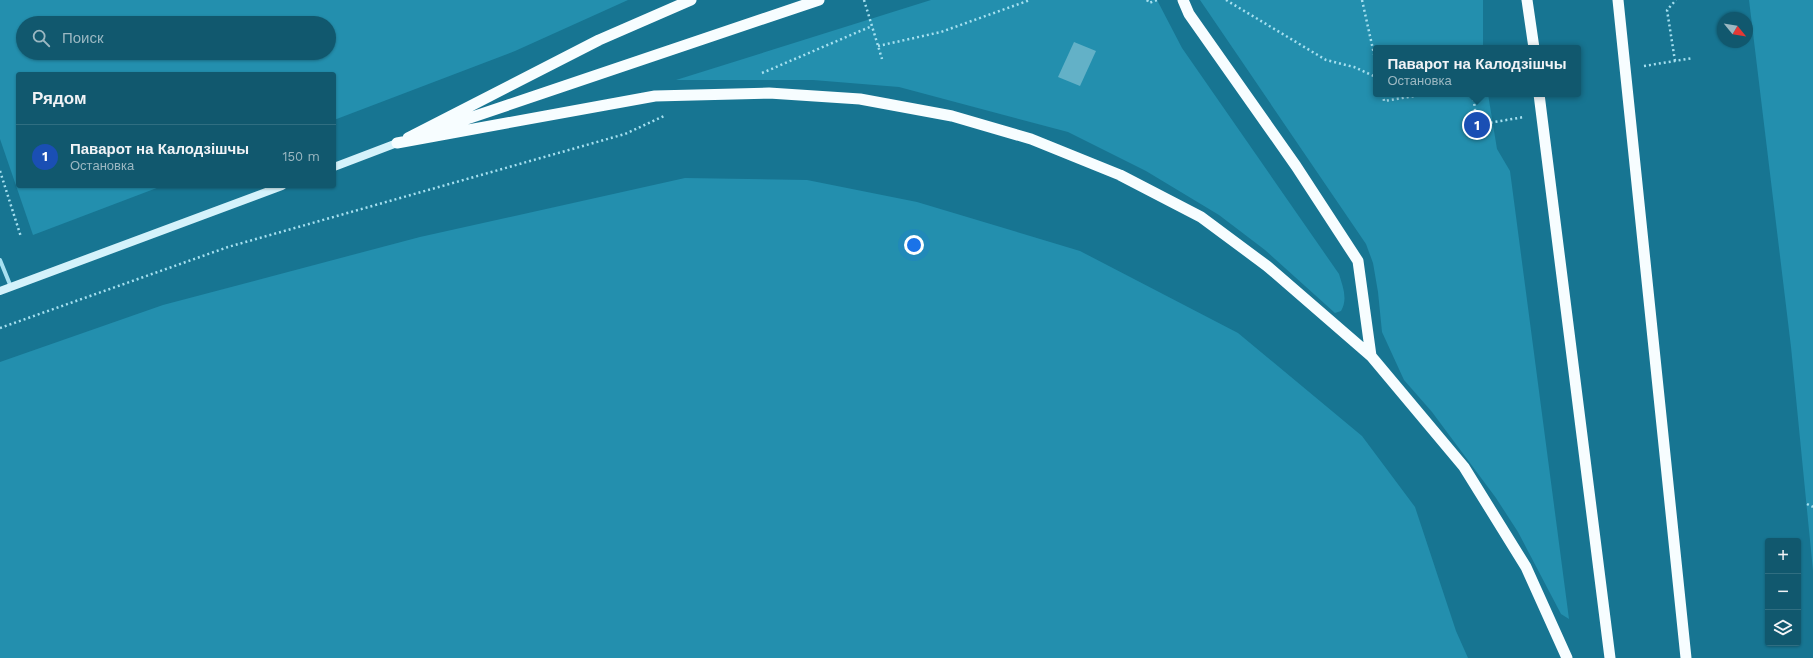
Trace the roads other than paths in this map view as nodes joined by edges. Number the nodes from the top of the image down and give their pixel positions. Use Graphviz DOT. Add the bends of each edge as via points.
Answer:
graph roads {
  1 [pos="691,0"];
  2 [pos="818,0"];
  3 [pos="1183,0"];
  4 [pos="1527,0"];
  5 [pos="1618,0"];
  6 [pos="1534,45"];
  7 [pos="1539,97"];
  8 [pos="397,143"];
  9 [pos="336,166"];
  10 [pos="277,188"];
  11 [pos="0,260"];
  12 [pos="11,287"];
  13 [pos="0,291"];
  14 [pos="1371,356"];
  15 [pos="1567,658"];
  16 [pos="1610,658"];
  17 [pos="1686,658"];
  1 -- 8 [label="highway" via="599,40"];
  2 -- 8 [label="highway"];
  3 -- 14 [label="highway" via="1189,14 1296,166 1358,261"];
  4 -- 6 [label="highway"];
  5 -- 17 [label="highway"];
  7 -- 16 [label="highway"];
  8 -- 9 [label="main road"];
  8 -- 14 [label="highway" via="655,96 769,93 860,99 952,116 1030,139 1120,175 1201,217 1267,266"];
  10 -- 12 [label="main road"];
  11 -- 12 [label="street"];
  12 -- 13 [label="main road"];
  14 -- 15 [label="highway" via="1464,467 1526,567"];
}
